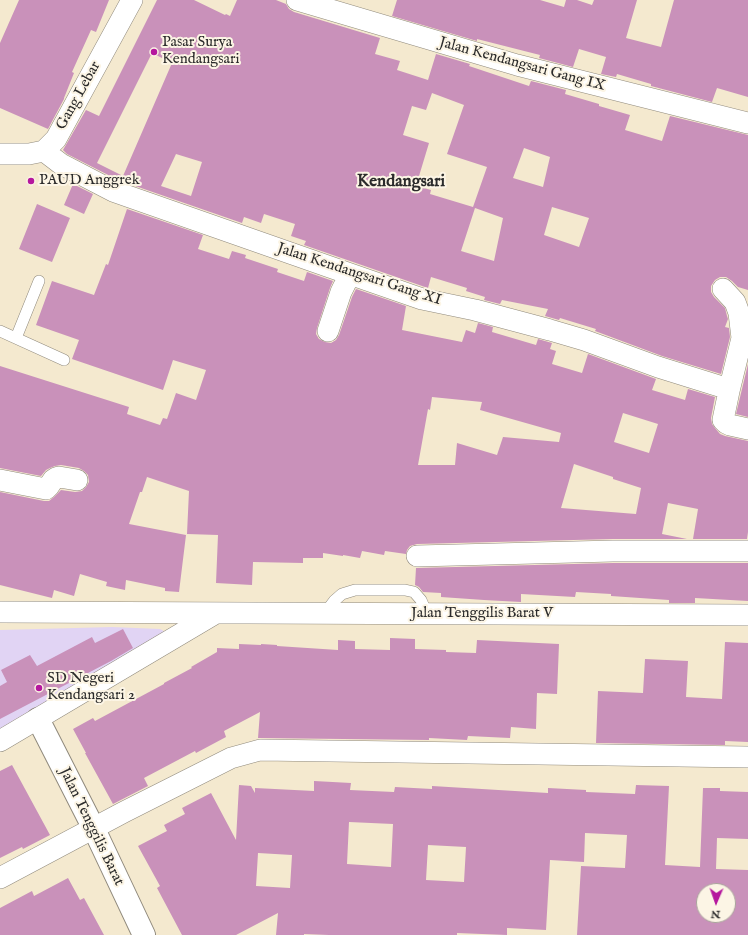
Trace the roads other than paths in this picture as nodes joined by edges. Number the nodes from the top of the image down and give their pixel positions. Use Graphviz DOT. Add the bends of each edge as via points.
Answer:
graph roads {
  1 [pos="132,0"];
  2 [pos="297,0"];
  3 [pos="748,123"];
  4 [pos="44,151"];
  5 [pos="0,154"];
  6 [pos="350,274"];
  7 [pos="39,281"];
  8 [pos="723,289"];
  9 [pos="0,331"];
  10 [pos="328,331"];
  11 [pos="16,338"];
  12 [pos="64,360"];
  13 [pos="730,387"];
  14 [pos="748,429"];
  15 [pos="0,480"];
  16 [pos="77,480"];
  17 [pos="748,551"];
  18 [pos="417,556"];
  19 [pos="0,612"];
  20 [pos="216,613"];
  21 [pos="748,615"];
  22 [pos="38,719"];
  23 [pos="0,741"];
  24 [pos="748,757"];
  25 [pos="94,829"];
  26 [pos="0,878"];
  27 [pos="144,935"];
  1 -- 4 [label="street, Gang Lebar" via="56,139"];
  2 -- 3 [label="street, Jalan Kendangsari Gang IX" via="517,65"];
  4 -- 5 [label="street"];
  4 -- 6 [label="street, Jalan Kendangsari Gang XI" via="61,164 113,191"];
  6 -- 10 [label="street"];
  6 -- 13 [label="street, Jalan Kendangsari Gang XI" via="422,299 550,330 658,367"];
  7 -- 11 [label="lane"];
  8 -- 13 [label="street" via="735,302 742,338"];
  9 -- 11 [label="lane"];
  11 -- 12 [label="lane"];
  13 -- 14 [label="street" via="723,420 730,425"];
  15 -- 16 [label="street" via="46,489 59,477"];
  17 -- 18 [label="street" via="614,551"];
  19 -- 20 [label="street, Jalan Tenggilis Barat V"];
  20 -- 21 [label="street, Jalan Tenggilis Barat V"];
  20 -- 22 [label="street"];
  22 -- 23 [label="street"];
  22 -- 25 [label="street, Jalan Tenggilis Barat"];
  24 -- 25 [label="street" via="260,750 231,758"];
  25 -- 26 [label="street"];
  25 -- 27 [label="street, Jalan Tenggilis Barat"];
}
